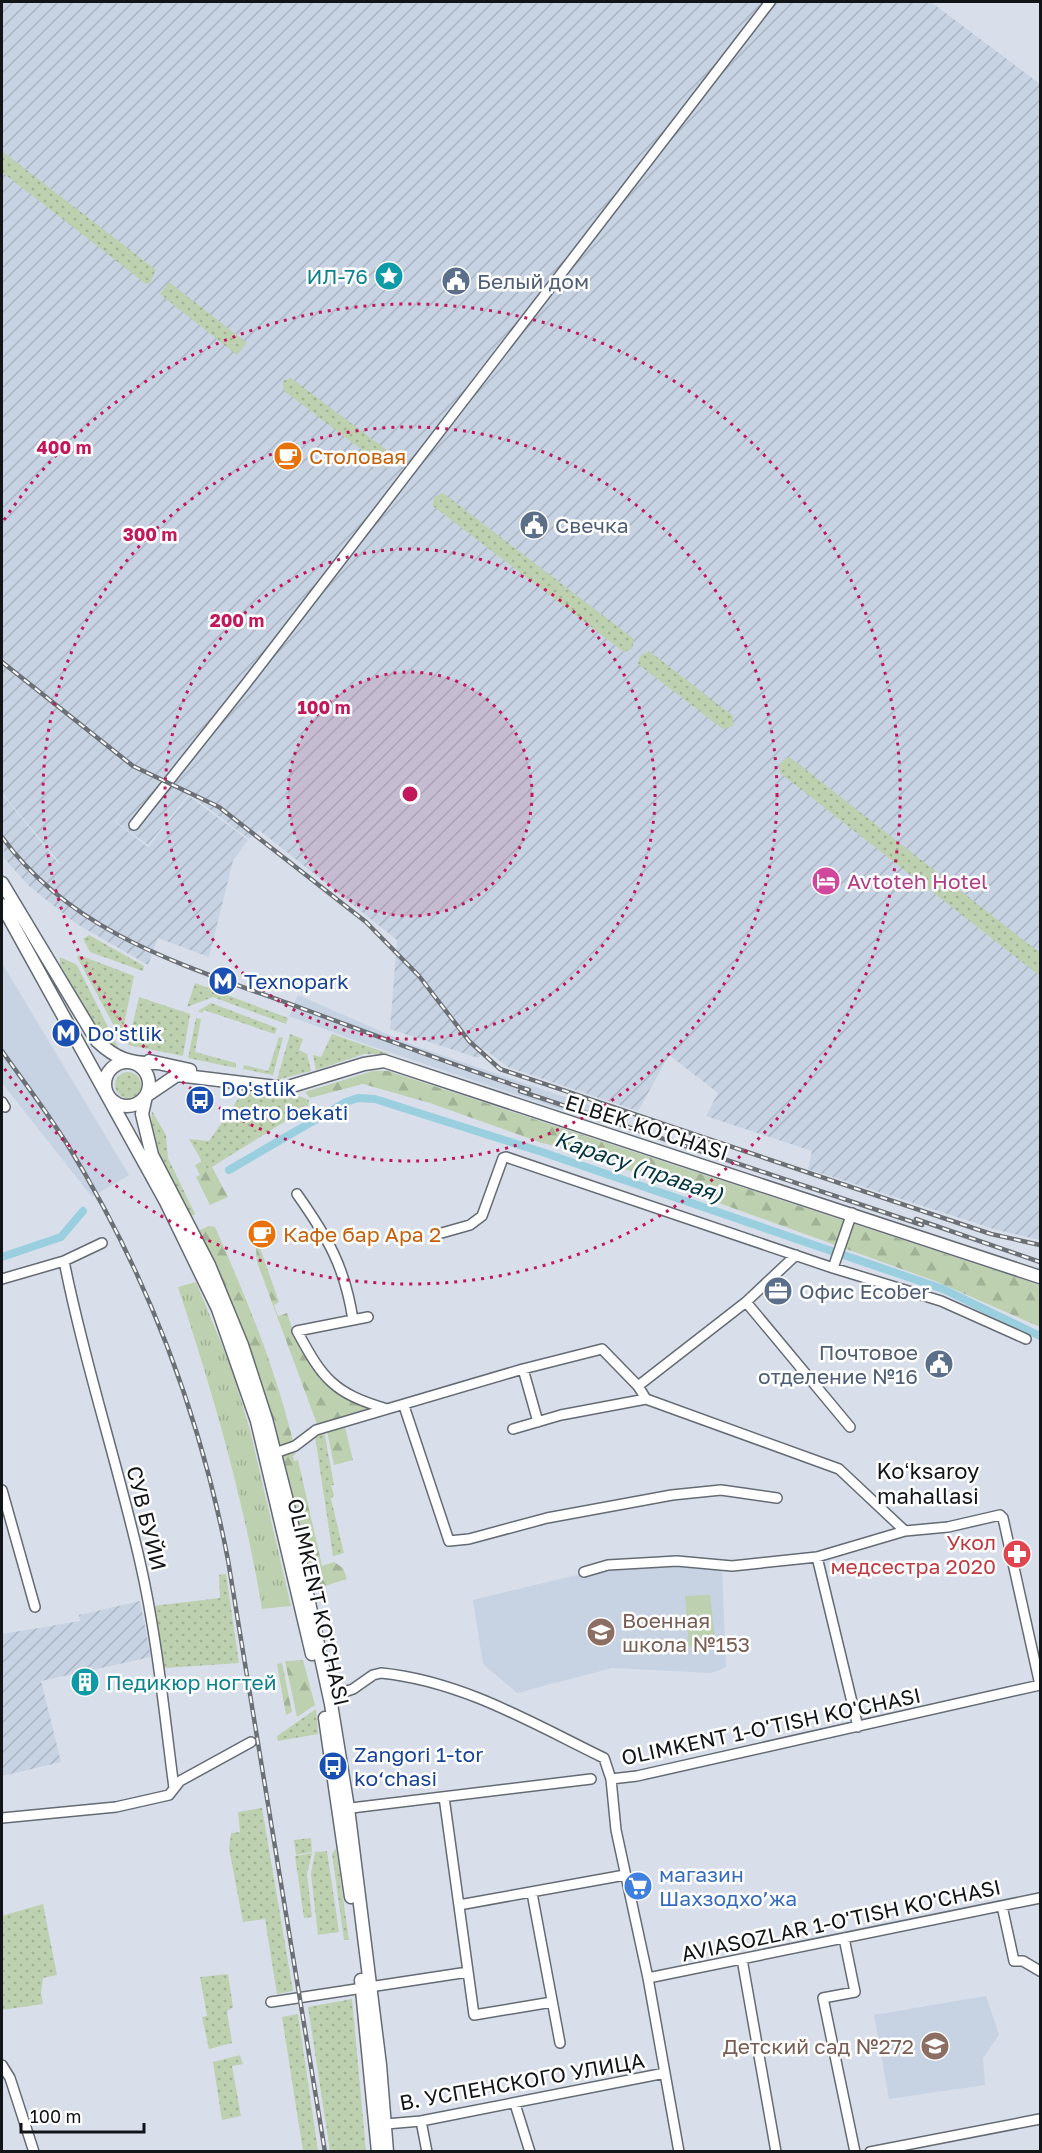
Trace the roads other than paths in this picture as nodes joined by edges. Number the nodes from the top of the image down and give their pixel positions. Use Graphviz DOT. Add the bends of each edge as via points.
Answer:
graph roads {
  1 [pos="770,2"];
  2 [pos="134,825"];
  3 [pos="2,883"];
  4 [pos="2,905"];
  5 [pos="97,1041"];
  6 [pos="132,1063"];
  7 [pos="157,1063"];
  8 [pos="238,1081"];
  9 [pos="108,1094"];
  10 [pos="146,1096"];
  11 [pos="297,1194"];
  12 [pos="852,1213"];
  13 [pos="438,1234"];
  14 [pos="102,1243"];
  15 [pos="796,1255"];
  16 [pos="63,1261"];
  17 [pos="833,1268"];
  18 [pos="1041,1277"];
  19 [pos="2,1279"];
  20 [pos="746,1302"];
  21 [pos="368,1317"];
  22 [pos="352,1320"];
  23 [pos="1026,1339"];
  24 [pos="523,1369"];
  25 [pos="638,1386"];
  26 [pos="646,1399"];
  27 [pos="404,1406"];
  28 [pos="389,1410"];
  29 [pos="538,1422"];
  30 [pos="850,1427"];
  31 [pos="513,1429"];
  32 [pos="275,1453"];
  33 [pos="2,1490"];
  34 [pos="777,1497"];
  35 [pos="904,1531"];
  36 [pos="817,1557"];
  37 [pos="584,1572"];
  38 [pos="35,1607"];
  39 [pos="1040,1685"];
  40 [pos="329,1697"];
  41 [pos="858,1727"];
  42 [pos="252,1742"];
  43 [pos="591,1779"];
  44 [pos="611,1779"];
  45 [pos="174,1788"];
  46 [pos="444,1797"];
  47 [pos="344,1809"];
  48 [pos="2,1818"];
  49 [pos="625,1875"];
  50 [pos="531,1893"];
  51 [pos="1041,1898"];
  52 [pos="459,1905"];
  53 [pos="1002,1906"];
  54 [pos="844,1938"];
  55 [pos="742,1959"];
  56 [pos="1041,1971"];
  57 [pos="468,1972"];
  58 [pos="648,1978"];
  59 [pos="367,1988"];
  60 [pos="271,2002"];
  61 [pos="552,2002"];
  62 [pos="560,2043"];
  63 [pos="2,2065"];
  64 [pos="665,2073"];
  65 [pos="515,2104"];
  66 [pos="1041,2119"];
  67 [pos="421,2121"];
  68 [pos="386,2124"];
  69 [pos="34,2151"];
  70 [pos="378,2151"];
  71 [pos="387,2151"];
  72 [pos="427,2151"];
  73 [pos="530,2151"];
  74 [pos="679,2151"];
  75 [pos="776,2151"];
  76 [pos="855,2151"];
  77 [pos="870,2151"];
  1 -- 2 [label="street" via="253,676"];
  3 -- 5 [label="main road, ELBEK KO'CHASI"];
  4 -- 9 [label="main road"];
  5 -- 6 [label="main road, ELBEK KO'CHASI" via="114,1056"];
  5 -- 7 [label="main road, ELBEK KO'CHASI" via="122,1054"];
  6 -- 7 [label="main road, ELBEK KO'CHASI"];
  6 -- 9 [label="main road" via="121,1063 111,1069 106,1079"];
  6 -- 10 [label="main road" via="148,1076"];
  7 -- 8 [label="main road, ELBEK KO'CHASI"];
  8 -- 10 [label="main road, ELBEK KO'CHASI" via="181,1074"];
  8 -- 12 [label="main road, ELBEK KO'CHASI" via="292,1087 384,1061"];
  9 -- 10 [label="main road" via="117,1104 126,1106 139,1103"];
  9 -- 47 [label="main road, OLIMKENT KO'CHASI" via="201,1270 248,1389"];
  10 -- 32 [label="main road, OLIMKENT KO'CHASI" via="142,1114 148,1143 226,1305 256,1386"];
  11 -- 22 [label="street" via="337,1258 348,1288"];
  12 -- 17 [label="street"];
  12 -- 18 [label="main road, ELBEK KO'CHASI"];
  13 -- 15 [label="street" via="478,1220 506,1157"];
  14 -- 16 [label="street"];
  15 -- 17 [label="street"];
  15 -- 20 [label="street"];
  16 -- 19 [label="street"];
  16 -- 45 [label="street, СУВ БУЙИ" via="78,1333 140,1562"];
  17 -- 23 [label="street" via="941,1301"];
  20 -- 25 [label="street"];
  20 -- 30 [label="street"];
  21 -- 22 [label="street"];
  22 -- 28 [label="street" via="297,1331 329,1382 359,1401"];
  24 -- 25 [label="street" via="603,1349"];
  24 -- 27 [label="street"];
  24 -- 29 [label="street"];
  25 -- 26 [label="street"];
  26 -- 29 [label="street"];
  26 -- 35 [label="street" via="839,1470"];
  27 -- 28 [label="street"];
  27 -- 34 [label="street" via="449,1542 547,1518 672,1495 721,1491"];
  28 -- 32 [label="street" via="316,1430 294,1446"];
  29 -- 31 [label="street"];
  32 -- 40 [label="main road, OLIMKENT KO'CHASI"];
  33 -- 38 [label="street"];
  35 -- 36 [label="street"];
  35 -- 39 [label="street" via="1002,1517"];
  36 -- 37 [label="street" via="732,1566 677,1561"];
  36 -- 41 [label="street"];
  39 -- 41 [label="street, OLIMKENT 1-O'TISH KO'CHASI"];
  40 -- 44 [label="street, OLIMKENT 1-O'TISH KO'CHASI" via="381,1673 434,1682 516,1714 604,1758"];
  40 -- 47 [label="main road, OLIMKENT KO'CHASI"];
  41 -- 44 [label="street, OLIMKENT 1-O'TISH KO'CHASI"];
  42 -- 45 [label="street"];
  43 -- 46 [label="street"];
  44 -- 49 [label="street"];
  45 -- 48 [label="street" via="169,1795 116,1808"];
  46 -- 47 [label="street"];
  46 -- 52 [label="street"];
  47 -- 59 [label="main road, OLIMKENT KO'CHASI"];
  49 -- 50 [label="street"];
  49 -- 58 [label="street"];
  50 -- 52 [label="street"];
  50 -- 61 [label="street"];
  51 -- 53 [label="street, AVIASOZLAR 1-O'TISH KO'CHASI"];
  52 -- 57 [label="street"];
  53 -- 54 [label="street, AVIASOZLAR 1-O'TISH KO'CHASI"];
  53 -- 56 [label="street" via="1014,1961 1023,1961"];
  54 -- 55 [label="street, AVIASOZLAR 1-O'TISH KO'CHASI"];
  54 -- 76 [label="street" via="855,1992 823,1998"];
  55 -- 58 [label="street, AVIASOZLAR 1-O'TISH KO'CHASI"];
  55 -- 75 [label="street"];
  57 -- 59 [label="street"];
  57 -- 61 [label="street" via="474,2015"];
  58 -- 64 [label="street"];
  59 -- 60 [label="street"];
  59 -- 68 [label="main road, OLIMKENT KO'CHASI"];
  59 -- 70 [label="main road, OLIMKENT KO'CHASI"];
  61 -- 62 [label="street"];
  63 -- 69 [label="street"];
  64 -- 65 [label="street, В. УСПЕНСКОГО УЛИЦА"];
  64 -- 74 [label="street"];
  65 -- 67 [label="street, В. УСПЕНСКОГО УЛИЦА"];
  65 -- 73 [label="street"];
  66 -- 77 [label="street"];
  67 -- 68 [label="street, В. УСПЕНСКОГО УЛИЦА"];
  67 -- 72 [label="street"];
  68 -- 71 [label="main road, OLIMKENT KO'CHASI"];
}
